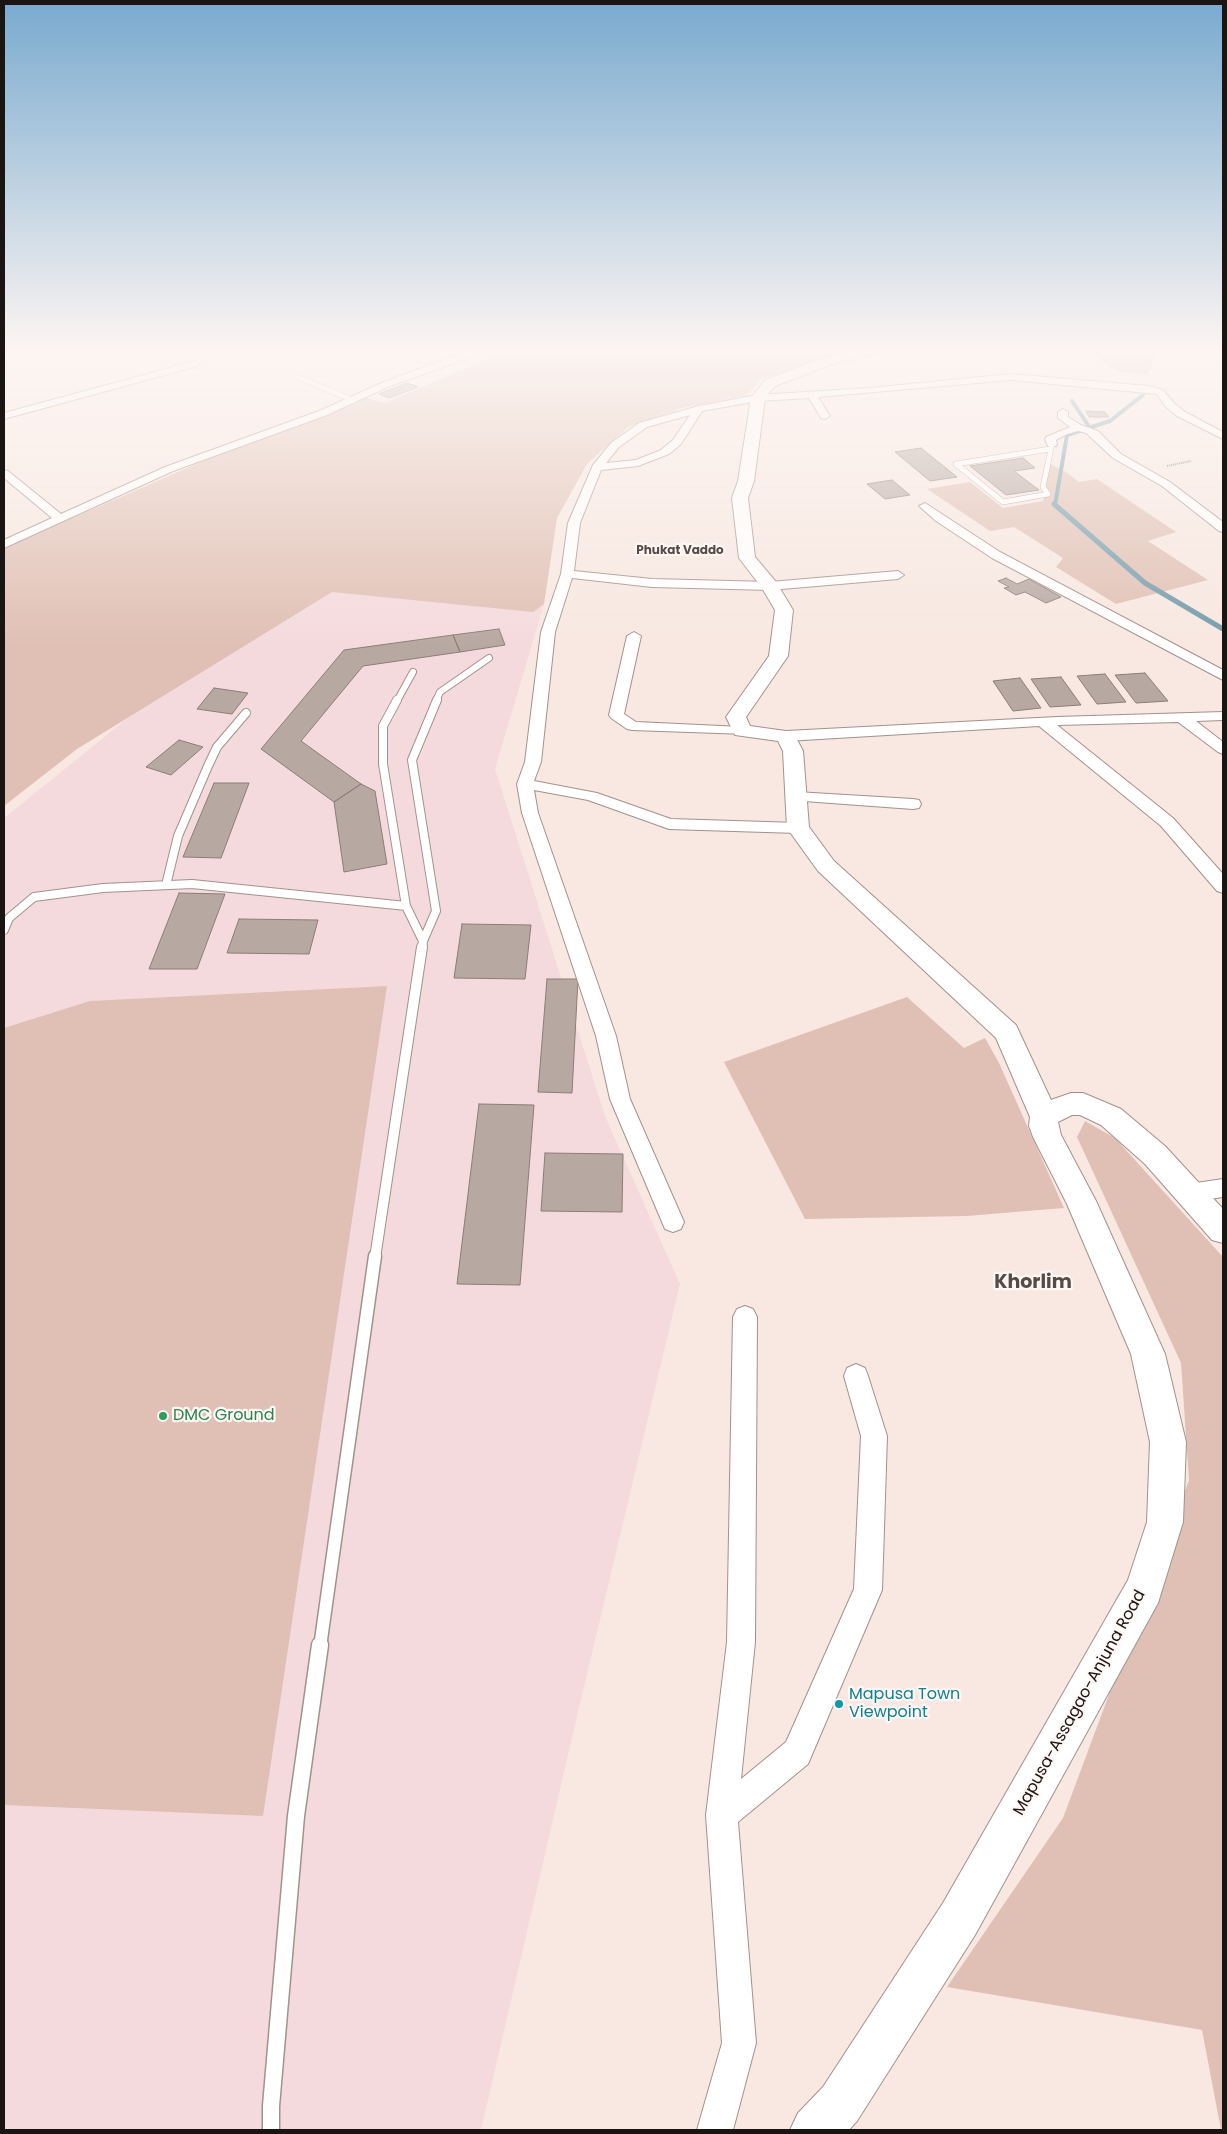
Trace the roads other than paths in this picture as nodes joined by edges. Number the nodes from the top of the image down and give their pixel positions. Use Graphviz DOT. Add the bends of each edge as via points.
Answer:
graph roads {
  1 [pos="228,448"];
  2 [pos="613,448"];
  3 [pos="670,448"];
  4 [pos="751,448"];
  5 [pos="1043,448"];
  6 [pos="1051,448"];
  7 [pos="1109,448"];
  8 [pos="598,467"];
  9 [pos="4,473"];
  10 [pos="925,506"];
  11 [pos="60,519"];
  12 [pos="1223,528"];
  13 [pos="4,544"];
  14 [pos="567,574"];
  15 [pos="898,575"];
  16 [pos="770,586"];
  17 [pos="634,636"];
  18 [pos="489,658"];
  19 [pos="413,672"];
  20 [pos="1223,676"];
  21 [pos="246,713"];
  22 [pos="1223,716"];
  23 [pos="1181,717"];
  24 [pos="1043,722"];
  25 [pos="742,731"];
  26 [pos="786,736"];
  27 [pos="1223,749"];
  28 [pos="525,784"];
  29 [pos="796,797"];
  30 [pos="913,804"];
  31 [pos="798,828"];
  32 [pos="166,885"];
  33 [pos="1223,887"];
  34 [pos="406,906"];
  35 [pos="4,930"];
  36 [pos="423,941"];
  37 [pos="1044,1117"];
  38 [pos="1206,1190"];
  39 [pos="673,1222"];
  40 [pos="1223,1230"];
  41 [pos="745,1317"];
  42 [pos="856,1376"];
  43 [pos="722,1815"];
  44 [pos="271,2130"];
  45 [pos="715,2130"];
  46 [pos="815,2130"];
  1 -- 11 [label="street" via="169,469"];
  2 -- 8 [label="street"];
  3 -- 8 [label="street" via="638,463"];
  4 -- 16 [label="street" via="740,498 747,558"];
  5 -- 6 [label="lane" via="956,464 1003,502 1048,494 1043,487"];
  7 -- 12 [label="street" via="1117,456 1166,484"];
  8 -- 14 [label="street" via="574,523"];
  9 -- 11 [label="street"];
  10 -- 20 [label="street" via="996,555"];
  11 -- 13 [label="street"];
  14 -- 16 [label="street" via="652,583"];
  14 -- 28 [label="street" via="548,632 533,762"];
  15 -- 16 [label="street"];
  16 -- 25 [label="street" via="784,610 778,656 736,717"];
  17 -- 25 [label="street" via="616,715 632,726"];
  18 -- 36 [label="lane" via="440,692 412,760 436,911"];
  19 -- 34 [label="lane" via="383,726 383,764"];
  21 -- 32 [label="lane" via="217,747 208,766 178,836"];
  22 -- 23 [label="street"];
  23 -- 24 [label="street"];
  23 -- 27 [label="street"];
  24 -- 26 [label="street"];
  24 -- 33 [label="street" via="1167,822"];
  25 -- 26 [label="street"];
  26 -- 29 [label="street" via="794,751"];
  28 -- 31 [label="street" via="591,796 669,824"];
  28 -- 39 [label="street" via="530,812 606,1036 620,1099"];
  29 -- 30 [label="street"];
  29 -- 31 [label="street"];
  31 -- 37 [label="street, Mapusa-Assagao-Anjuna Road" via="826,866 1007,1032"];
  32 -- 34 [label="lane" via="192,884"];
  32 -- 35 [label="lane" via="34,896 9,918"];
  34 -- 36 [label="lane"];
  36 -- 44 [label="lane" via="296,1816"];
  37 -- 38 [label="street" via="1071,1104 1083,1104 1111,1117 1156,1155"];
  37 -- 46 [label="street, Mapusa-Assagao-Anjuna Road" via="1047,1136 1081,1201 1148,1354 1168,1442 1165,1522 1144,1590 959,1919 840,2104"];
  38 -- 40 [label="street"];
  41 -- 43 [label="street" via="741,1642"];
  42 -- 43 [label="street" via="874,1436 868,1590 797,1754"];
  43 -- 45 [label="street" via="739,2043"];
}
